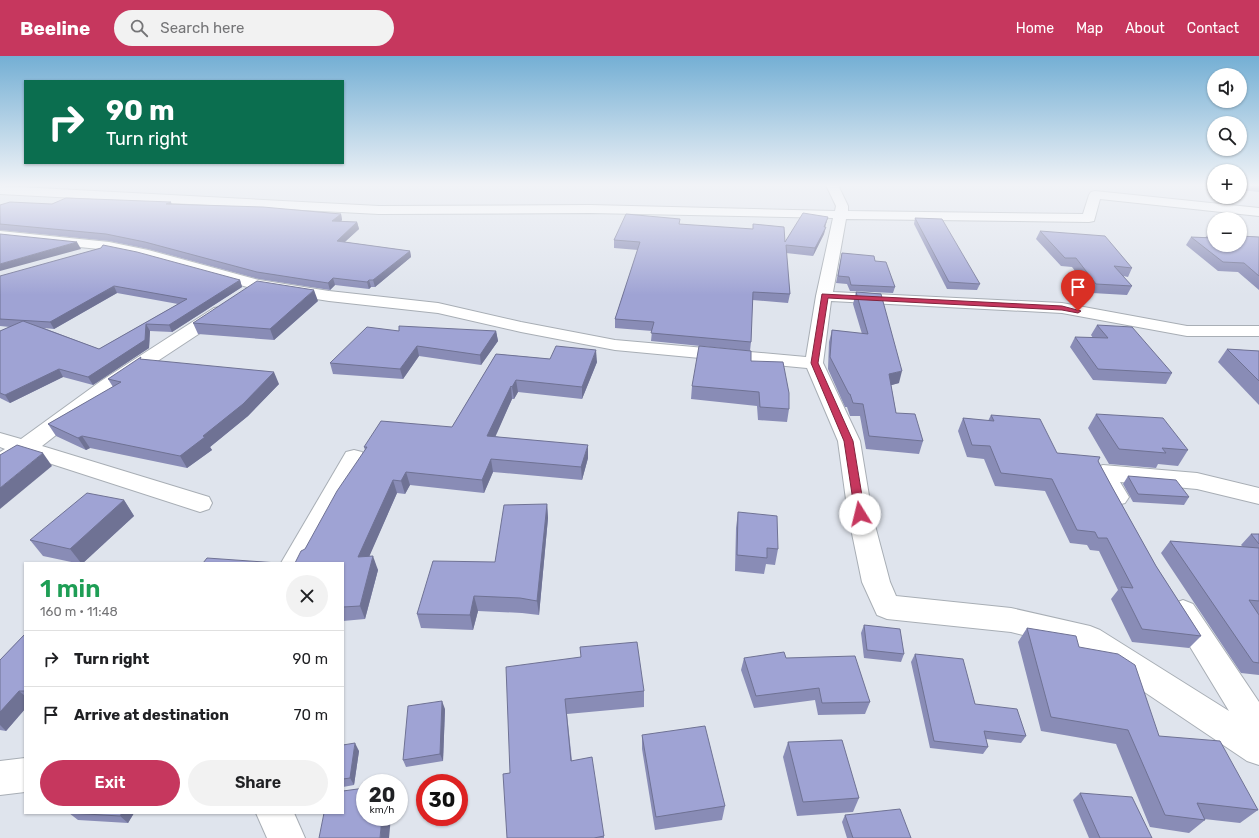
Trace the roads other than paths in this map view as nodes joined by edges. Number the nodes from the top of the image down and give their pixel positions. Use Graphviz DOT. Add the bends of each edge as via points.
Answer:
graph roads {
  1 [pos="839,221"];
  2 [pos="0,235"];
  3 [pos="109,246"];
  4 [pos="73,257"];
  5 [pos="258,285"];
  6 [pos="824,296"];
  7 [pos="1259,331"];
  8 [pos="814,363"];
  9 [pos="0,440"];
  10 [pos="24,448"];
  11 [pos="354,457"];
  12 [pos="0,462"];
  13 [pos="1259,496"];
  14 [pos="200,503"];
  15 [pos="1128,519"];
  16 [pos="295,562"];
  17 [pos="1170,591"];
  18 [pos="1259,730"];
  19 [pos="1259,749"];
  20 [pos="24,775"];
  21 [pos="0,778"];
  22 [pos="275,814"];
  23 [pos="287,838"];
  1 -- 6 [label="street"];
  2 -- 3 [label="street"];
  3 -- 4 [label="street"];
  3 -- 5 [label="street"];
  5 -- 8 [label="street" via="438,308 521,327 615,344"];
  5 -- 10 [label="street" via="108,385"];
  6 -- 7 [label="street" via="1062,308 1187,331"];
  6 -- 8 [label="street"];
  8 -- 19 [label="street" via="849,441 860,514 876,582 887,607 1011,620 1090,640"];
  9 -- 10 [label="street"];
  10 -- 12 [label="street"];
  10 -- 14 [label="street"];
  11 -- 16 [label="street"];
  13 -- 15 [label="street" via="1197,481 1103,473"];
  17 -- 18 [label="street"];
  20 -- 21 [label="street"];
  22 -- 23 [label="street"];
}
